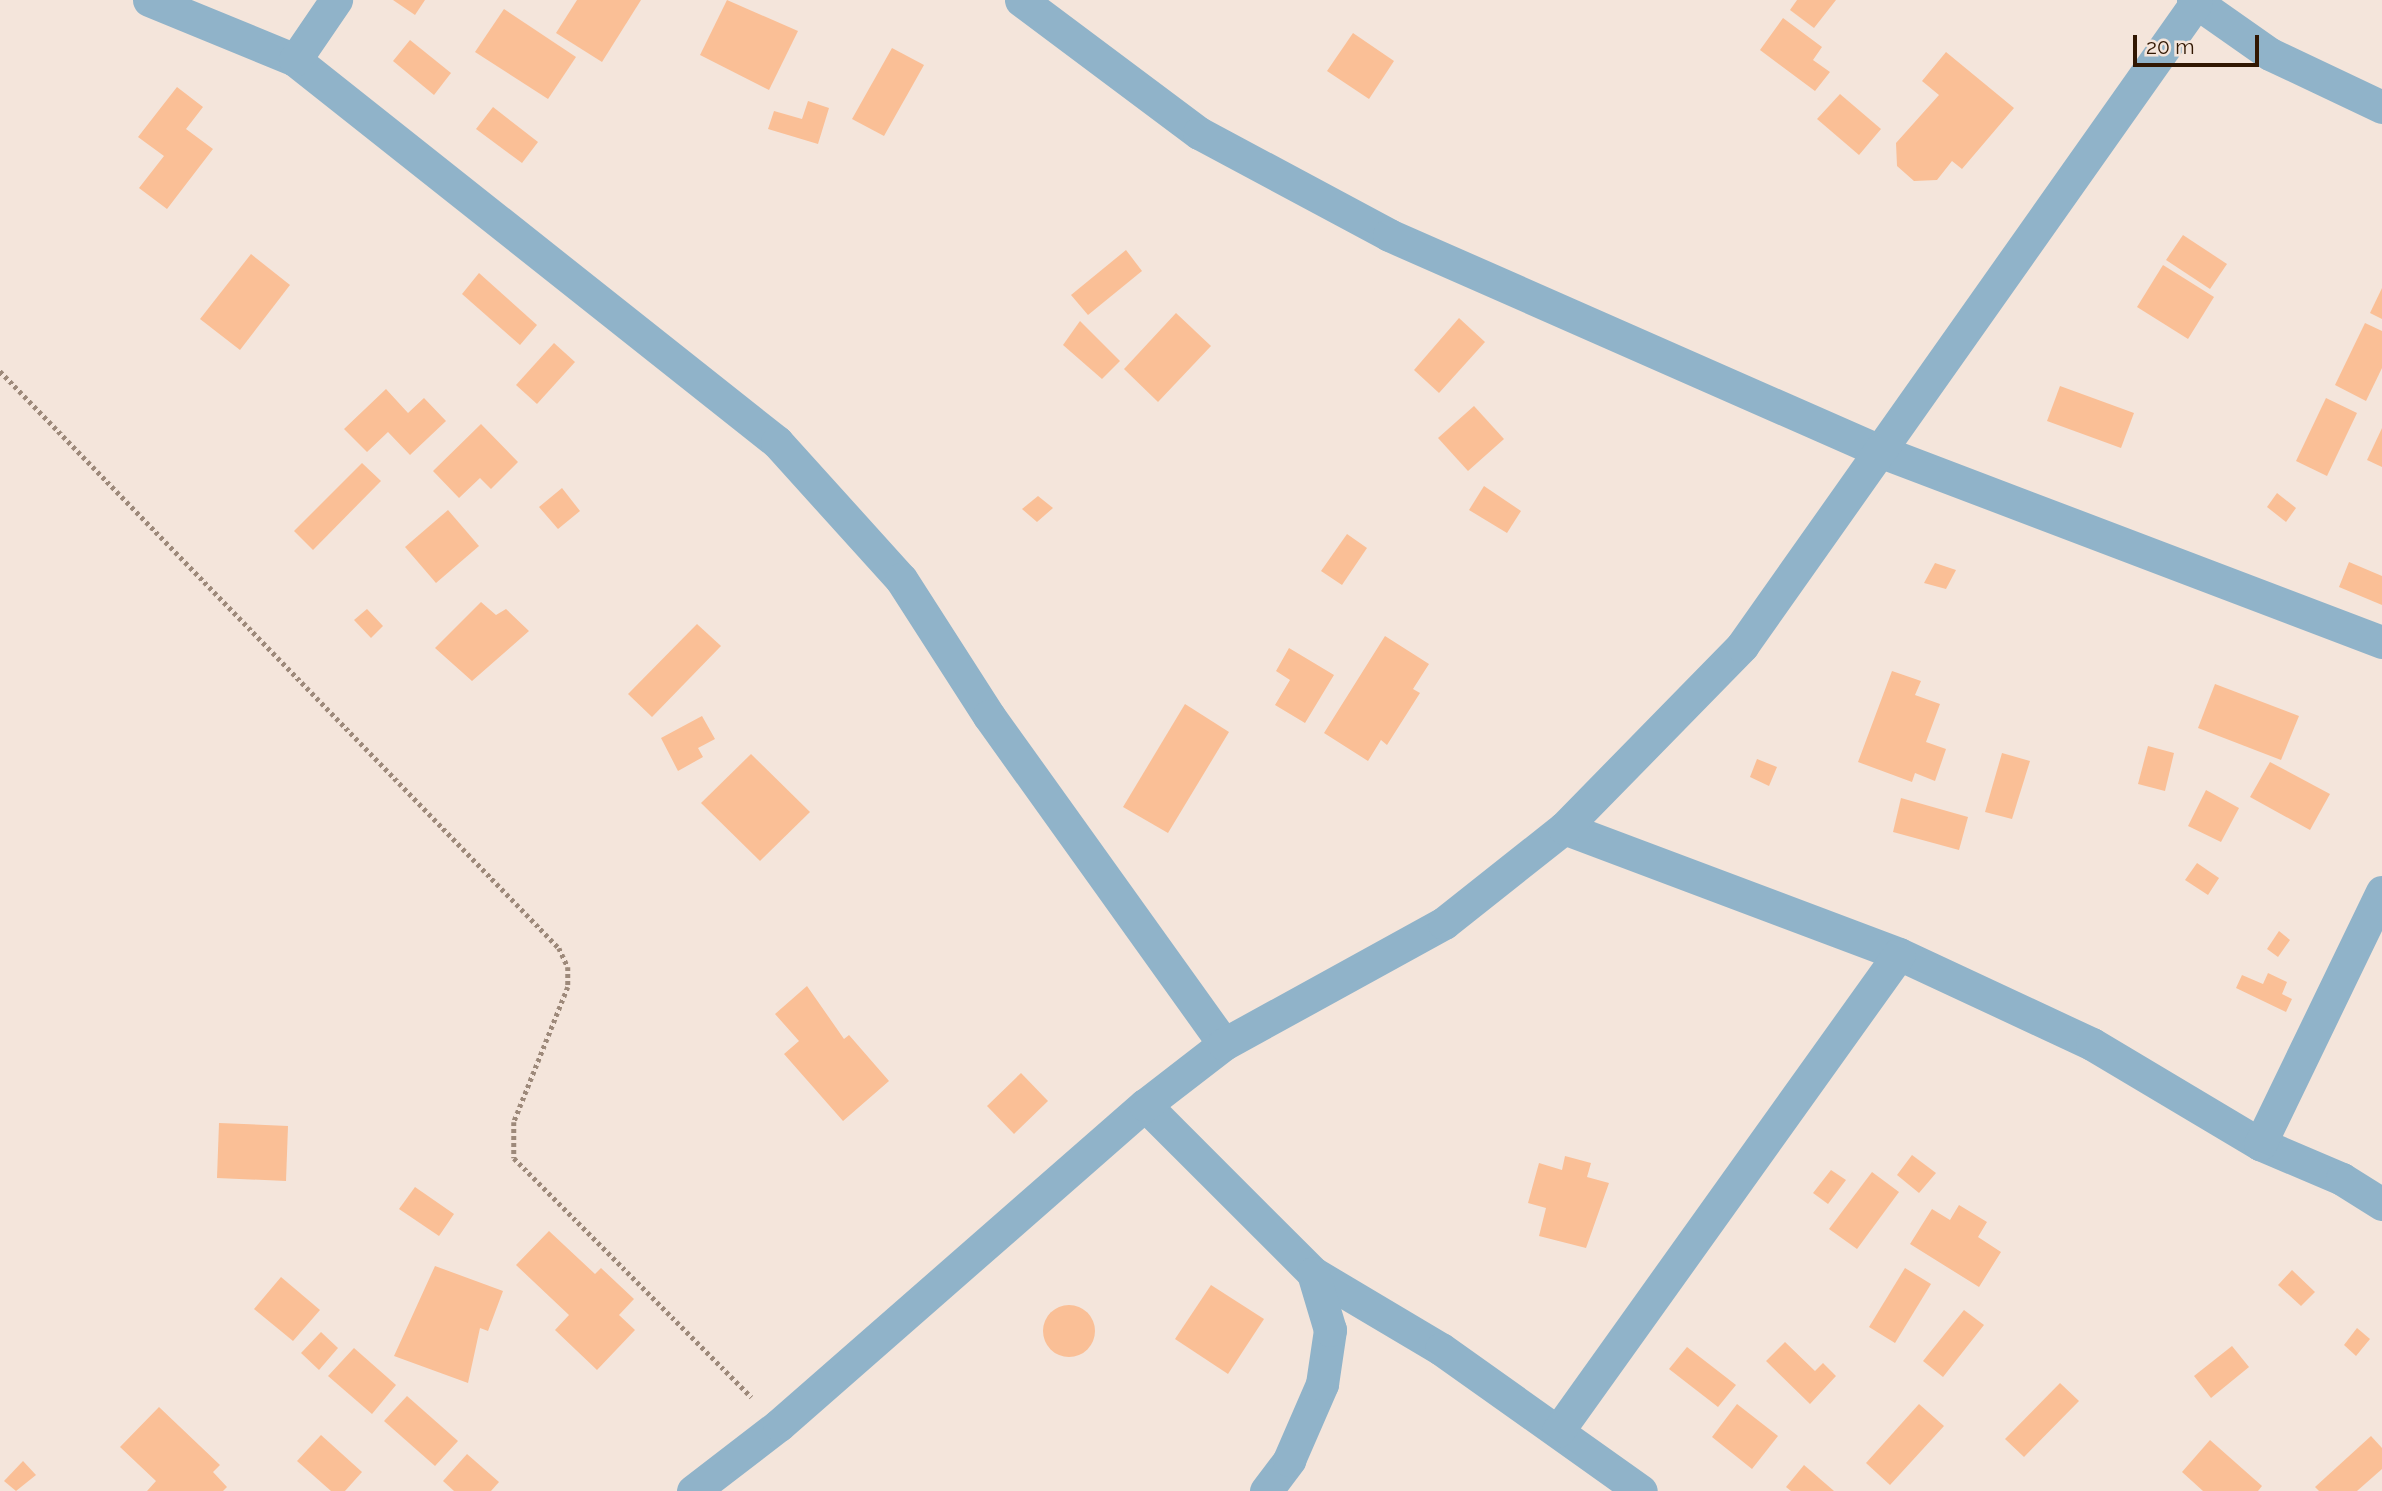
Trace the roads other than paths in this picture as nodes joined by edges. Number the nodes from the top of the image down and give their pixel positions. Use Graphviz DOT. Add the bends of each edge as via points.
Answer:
graph roads {
  1 [pos="149,0"];
  2 [pos="336,0"];
  3 [pos="1021,0"];
  4 [pos="2194,2"];
  5 [pos="295,60"];
  6 [pos="2382,107"];
  7 [pos="1882,452"];
  8 [pos="2382,642"];
  9 [pos="1564,828"];
  10 [pos="2382,892"];
  11 [pos="1899,954"];
  12 [pos="1224,1044"];
  13 [pos="1144,1105"];
  14 [pos="2260,1144"];
  15 [pos="2382,1205"];
  16 [pos="1313,1273"];
  17 [pos="1558,1431"];
  18 [pos="693,1491"];
  19 [pos="1266,1491"];
  20 [pos="1641,1491"];
  1 -- 5 [label="street"];
  2 -- 5 [label="street"];
  3 -- 7 [label="street" via="1199,133 1389,235"];
  4 -- 6 [label="street" via="2270,54"];
  4 -- 7 [label="street"];
  5 -- 12 [label="street" via="777,442 901,579 989,716"];
  7 -- 8 [label="street"];
  7 -- 9 [label="street" via="1742,646"];
  9 -- 11 [label="street"];
  9 -- 12 [label="street" via="1444,923"];
  10 -- 14 [label="street"];
  11 -- 14 [label="street" via="2092,1044"];
  11 -- 17 [label="street"];
  12 -- 13 [label="street"];
  13 -- 16 [label="street"];
  13 -- 18 [label="street" via="779,1425"];
  14 -- 15 [label="street" via="2342,1179"];
  16 -- 17 [label="street" via="1441,1349"];
  16 -- 19 [label="street" via="1330,1330 1322,1384 1289,1460"];
  17 -- 20 [label="street"];
}
